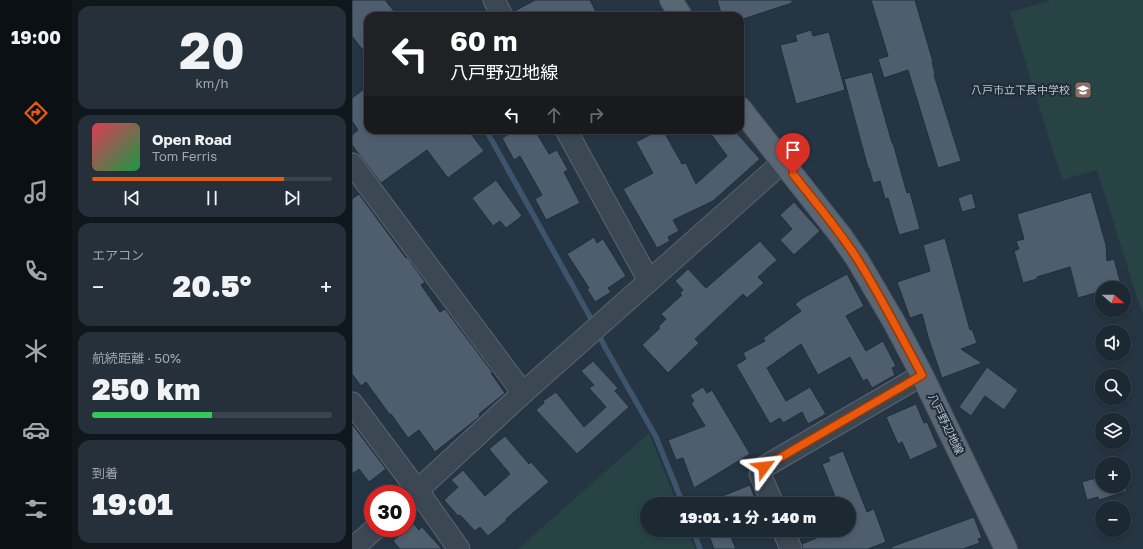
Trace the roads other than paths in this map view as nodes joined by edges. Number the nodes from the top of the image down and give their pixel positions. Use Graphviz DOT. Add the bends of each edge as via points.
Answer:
graph roads {
  1 [pos="494,0"];
  2 [pos="671,0"];
  3 [pos="500,12"];
  4 [pos="678,12"];
  5 [pos="744,113"];
  6 [pos="568,134"];
  7 [pos="783,162"];
  8 [pos="352,164"];
  9 [pos="649,281"];
  10 [pos="922,375"];
  11 [pos="523,394"];
  12 [pos="352,403"];
  13 [pos="405,485"];
  14 [pos="416,492"];
  15 [pos="769,497"];
  16 [pos="416,501"];
  17 [pos="366,537"];
  18 [pos="786,537"];
  19 [pos="352,549"];
  20 [pos="459,549"];
  21 [pos="791,549"];
  22 [pos="1006,549"];
  1 -- 3 [label="street"];
  2 -- 4 [label="main road"];
  5 -- 7 [label="main road, 八戸野辺地線"];
  6 -- 9 [label="street"];
  7 -- 9 [label="street"];
  7 -- 10 [label="main road, 八戸野辺地線" via="857,259"];
  8 -- 11 [label="street"];
  9 -- 11 [label="street"];
  10 -- 15 [label="street" via="764,467 760,474"];
  10 -- 22 [label="main road, 八戸野辺地線"];
  11 -- 14 [label="street"];
  12 -- 13 [label="street"];
  16 -- 20 [label="street"];
  17 -- 19 [label="street"];
  18 -- 21 [label="street"];
}
